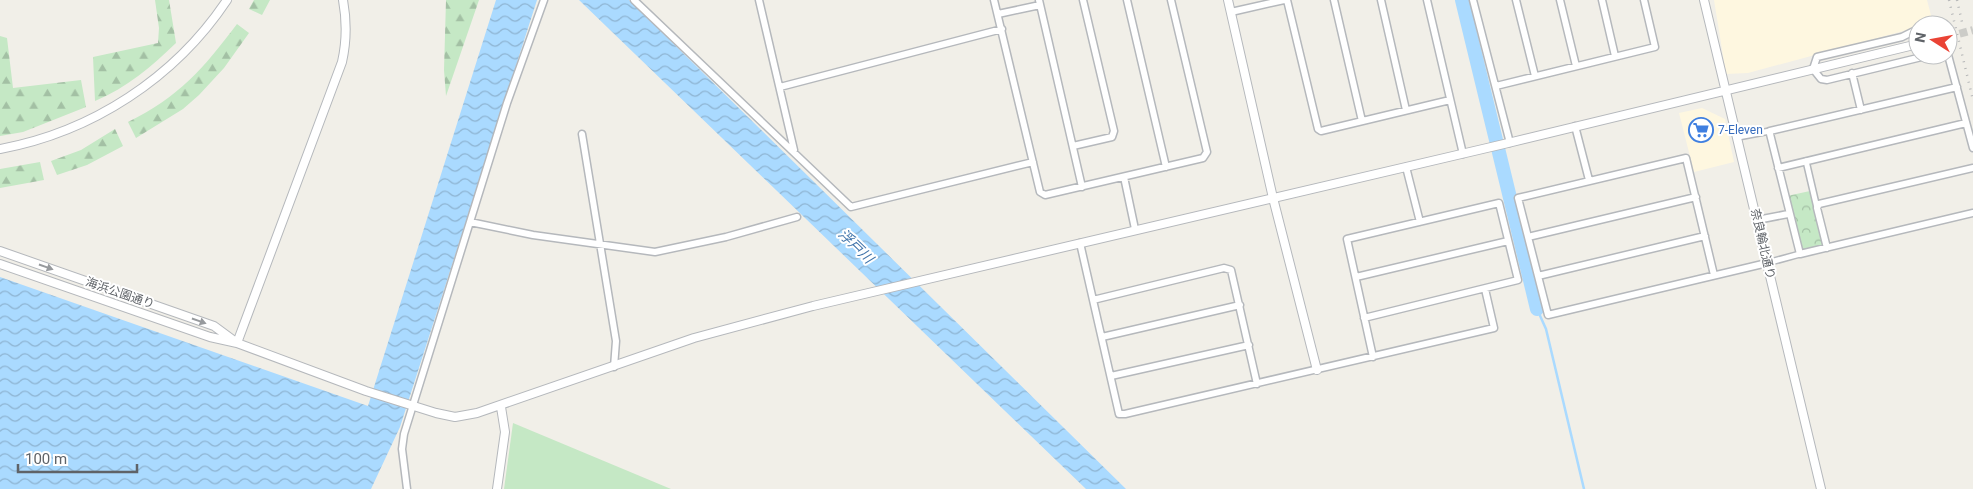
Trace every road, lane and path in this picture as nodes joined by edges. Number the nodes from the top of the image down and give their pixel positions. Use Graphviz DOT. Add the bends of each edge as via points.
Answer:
graph roads {
  1 [pos="227,0"];
  2 [pos="343,0"];
  3 [pos="544,0"];
  4 [pos="634,0"];
  5 [pos="759,0"];
  6 [pos="994,0"];
  7 [pos="1083,0"];
  8 [pos="1126,0"];
  9 [pos="1171,0"];
  10 [pos="1228,0"];
  11 [pos="1285,0"];
  12 [pos="1334,0"];
  13 [pos="1381,0"];
  14 [pos="1427,0"];
  15 [pos="1474,0"];
  16 [pos="1516,0"];
  17 [pos="1560,0"];
  18 [pos="1602,0"];
  19 [pos="1644,0"];
  20 [pos="1704,0"];
  21 [pos="1039,2"];
  22 [pos="1231,12"];
  23 [pos="998,14"];
  24 [pos="1002,29"];
  25 [pos="1908,33"];
  26 [pos="1908,46"];
  27 [pos="1615,56"];
  28 [pos="1908,60"];
  29 [pos="1951,65"];
  30 [pos="1576,66"];
  31 [pos="1813,70"];
  32 [pos="1852,74"];
  33 [pos="1535,76"];
  34 [pos="1496,86"];
  35 [pos="780,87"];
  36 [pos="1957,87"];
  37 [pos="1726,90"];
  38 [pos="1450,100"];
  39 [pos="1406,110"];
  40 [pos="1861,110"];
  41 [pos="1362,121"];
  42 [pos="1966,124"];
  43 [pos="1575,126"];
  44 [pos="1770,131"];
  45 [pos="582,134"];
  46 [pos="1738,137"];
  47 [pos="1507,143"];
  48 [pos="1073,146"];
  49 [pos="1973,148"];
  50 [pos="0,149"];
  51 [pos="794,152"];
  52 [pos="1463,154"];
  53 [pos="1806,161"];
  54 [pos="1034,162"];
  55 [pos="1166,167"];
  56 [pos="1406,167"];
  57 [pos="1778,168"];
  58 [pos="1973,168"];
  59 [pos="1124,177"];
  60 [pos="1589,180"];
  61 [pos="1082,187"];
  62 [pos="1696,197"];
  63 [pos="1273,198"];
  64 [pos="1818,208"];
  65 [pos="1973,213"];
  66 [pos="1788,214"];
  67 [pos="797,217"];
  68 [pos="1757,220"];
  69 [pos="470,222"];
  70 [pos="1420,222"];
  71 [pos="1135,229"];
  72 [pos="1528,236"];
  73 [pos="1705,236"];
  74 [pos="1508,241"];
  75 [pos="600,243"];
  76 [pos="1080,243"];
  77 [pos="1827,248"];
  78 [pos="0,251"];
  79 [pos="1800,254"];
  80 [pos="1767,262"];
  81 [pos="0,264"];
  82 [pos="1714,275"];
  83 [pos="1538,276"];
  84 [pos="1356,277"];
  85 [pos="1485,289"];
  86 [pos="1093,300"];
  87 [pos="1240,305"];
  88 [pos="1364,318"];
  89 [pos="1102,337"];
  90 [pos="237,343"];
  91 [pos="1249,344"];
  92 [pos="1373,357"];
  93 [pos="614,367"];
  94 [pos="1317,370"];
  95 [pos="1110,376"];
  96 [pos="1257,384"];
  97 [pos="501,406"];
  98 [pos="414,407"];
  99 [pos="407,489"];
  100 [pos="497,489"];
  101 [pos="1821,489"];
  1 -- 50 [label="street" via="187,50 120,105 78,127"];
  2 -- 90 [label="street" via="347,42 342,62"];
  3 -- 69 [label="street" via="506,103"];
  4 -- 51 [label="street"];
  5 -- 35 [label="street"];
  6 -- 23 [label="street"];
  7 -- 48 [label="street" via="1114,131 1112,137"];
  8 -- 55 [label="street"];
  9 -- 55 [label="street" via="1207,152 1203,158"];
  10 -- 22 [label="street"];
  11 -- 22 [label="street"];
  11 -- 41 [label="street" via="1318,129"];
  12 -- 41 [label="street"];
  13 -- 39 [label="street"];
  14 -- 38 [label="street"];
  15 -- 34 [label="street"];
  16 -- 33 [label="street"];
  17 -- 30 [label="street"];
  18 -- 27 [label="street"];
  19 -- 27 [label="street" via="1655,47"];
  20 -- 37 [label="street, 奈良輪北通り"];
  21 -- 23 [label="street"];
  21 -- 48 [label="street"];
  22 -- 63 [label="street"];
  23 -- 24 [label="street"];
  24 -- 35 [label="street"];
  24 -- 54 [label="street"];
  25 -- 31 [label="street" via="1816,57"];
  26 -- 31 [label="street, 海浜公園通り"];
  27 -- 30 [label="street"];
  28 -- 32 [label="street"];
  29 -- 36 [label="street"];
  30 -- 33 [label="street"];
  31 -- 32 [label="street" via="1821,79 1827,80"];
  31 -- 37 [label="street, 海浜公園通り"];
  32 -- 40 [label="street"];
  33 -- 34 [label="street"];
  34 -- 47 [label="street"];
  35 -- 51 [label="street"];
  36 -- 40 [label="street"];
  36 -- 42 [label="street"];
  37 -- 43 [label="street, 海浜公園通り"];
  37 -- 46 [label="street, 奈良輪北通り"];
  38 -- 39 [label="street"];
  38 -- 52 [label="street"];
  39 -- 41 [label="street"];
  40 -- 44 [label="street"];
  42 -- 49 [label="street"];
  42 -- 53 [label="street"];
  43 -- 47 [label="street, 海浜公園通り"];
  43 -- 60 [label="street"];
  44 -- 46 [label="street"];
  44 -- 57 [label="street"];
  45 -- 75 [label="street"];
  46 -- 68 [label="street, 奈良輪北通り"];
  47 -- 52 [label="street, 海浜公園通り"];
  48 -- 61 [label="street"];
  51 -- 54 [label="street" via="851,207"];
  52 -- 56 [label="street, 海浜公園通り"];
  53 -- 57 [label="street"];
  53 -- 64 [label="street"];
  54 -- 61 [label="street" via="1040,192 1045,195"];
  55 -- 59 [label="street"];
  56 -- 63 [label="street, 海浜公園通り"];
  56 -- 70 [label="street"];
  57 -- 66 [label="street"];
  58 -- 64 [label="street" via="1819,204"];
  59 -- 61 [label="street"];
  59 -- 71 [label="street"];
  60 -- 62 [label="street" via="1686,158"];
  60 -- 72 [label="street" via="1518,198"];
  62 -- 72 [label="street"];
  62 -- 73 [label="street"];
  63 -- 71 [label="street, 海浜公園通り"];
  63 -- 94 [label="street"];
  64 -- 77 [label="street"];
  65 -- 77 [label="street"];
  66 -- 68 [label="street"];
  66 -- 79 [label="street"];
  67 -- 75 [label="street" via="655,252"];
  68 -- 80 [label="street, 奈良輪北通り"];
  69 -- 75 [label="street" via="533,235"];
  69 -- 98 [label="street"];
  70 -- 74 [label="street" via="1499,203"];
  70 -- 84 [label="street" via="1347,239"];
  71 -- 76 [label="street, 海浜公園通り"];
  72 -- 83 [label="street"];
  73 -- 82 [label="street"];
  73 -- 83 [label="street"];
  74 -- 84 [label="street"];
  74 -- 85 [label="street" via="1518,280"];
  75 -- 93 [label="street" via="616,341"];
  76 -- 86 [label="street"];
  76 -- 93 [label="street, 海浜公園通り" via="738,325"];
  77 -- 79 [label="street"];
  78 -- 90 [label="street, 海浜公園通り, one-way" via="214,326"];
  79 -- 80 [label="street"];
  80 -- 82 [label="street"];
  80 -- 101 [label="street, 奈良輪北通り"];
  81 -- 90 [label="street, 海浜公園通り" via="210,337"];
  82 -- 83 [label="street" via="1548,315"];
  84 -- 88 [label="street"];
  85 -- 88 [label="street"];
  85 -- 92 [label="street" via="1494,328"];
  86 -- 87 [label="street" via="1224,268 1231,270"];
  86 -- 89 [label="street"];
  87 -- 89 [label="street"];
  87 -- 91 [label="street"];
  88 -- 92 [label="street"];
  89 -- 95 [label="street"];
  90 -- 98 [label="street, 海浜公園通り"];
  91 -- 95 [label="street"];
  91 -- 96 [label="street"];
  92 -- 94 [label="street"];
  93 -- 97 [label="street, 海浜公園通り"];
  94 -- 96 [label="street"];
  95 -- 96 [label="street" via="1119,414"];
  97 -- 98 [label="street, 海浜公園通り" via="455,417"];
  97 -- 100 [label="street" via="504,432"];
  98 -- 99 [label="street" via="402,449"];
}
